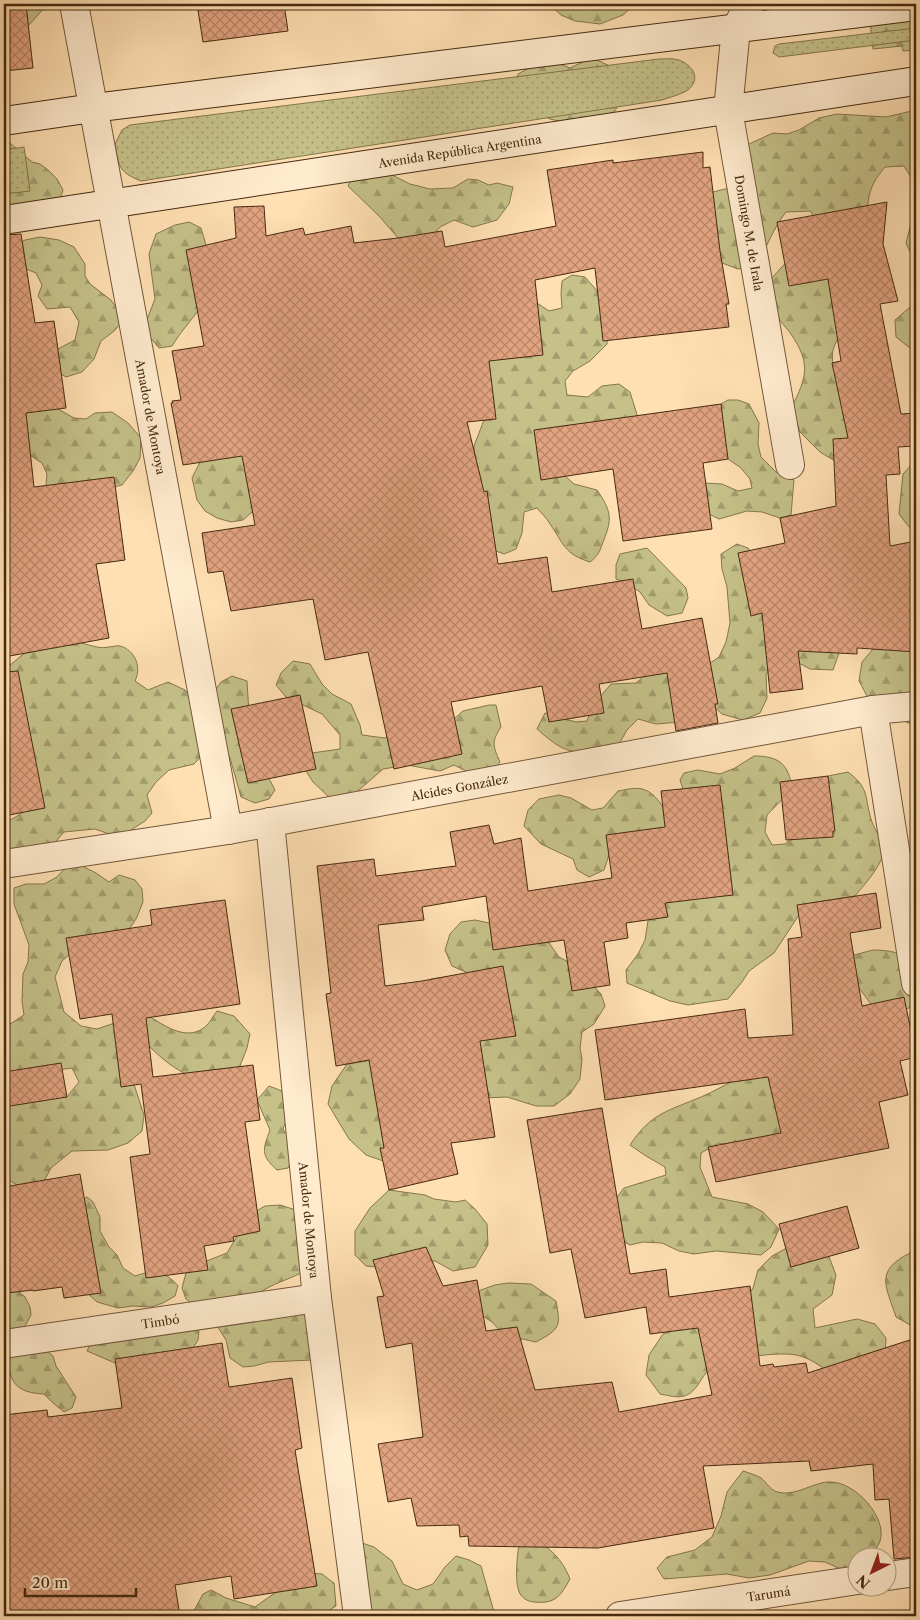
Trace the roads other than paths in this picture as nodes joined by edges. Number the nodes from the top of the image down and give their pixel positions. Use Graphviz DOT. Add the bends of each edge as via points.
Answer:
graph roads {
  1 [pos="74,4"];
  2 [pos="750,4"];
  3 [pos="916,6"];
  4 [pos="736,28"];
  5 [pos="916,81"];
  6 [pos="93,108"];
  7 [pos="728,110"];
  8 [pos="4,121"];
  9 [pos="112,204"];
  10 [pos="4,220"];
  11 [pos="790,465"];
  12 [pos="916,706"];
  13 [pos="873,710"];
  14 [pos="270,822"];
  15 [pos="228,830"];
  16 [pos="4,864"];
  17 [pos="916,983"];
  18 [pos="317,1298"];
  19 [pos="4,1344"];
  20 [pos="916,1572"];
  21 [pos="898,1575"];
  22 [pos="848,1582"];
  23 [pos="358,1616"];
  24 [pos="620,1616"];
  1 -- 6 [label="street, Amador de Montoya"];
  2 -- 4 [label="street, Domingo M. de Irala"];
  3 -- 4 [label="street"];
  4 -- 6 [label="street"];
  4 -- 7 [label="street, Domingo M. de Irala"];
  5 -- 7 [label="street, Avenida República Argentina"];
  6 -- 8 [label="street"];
  6 -- 9 [label="street, Amador de Montoya"];
  7 -- 9 [label="street, Avenida República Argentina"];
  7 -- 11 [label="street, Domingo M. de Irala"];
  9 -- 10 [label="street, Avenida República Argentina"];
  9 -- 15 [label="street, Amador de Montoya"];
  12 -- 13 [label="street, Alcides González"];
  13 -- 14 [label="street, Alcides González"];
  13 -- 17 [label="street"];
  14 -- 15 [label="street, Alcides González"];
  14 -- 18 [label="street, Amador de Montoya"];
  15 -- 16 [label="street, Alcides González"];
  18 -- 19 [label="street, Timbó"];
  18 -- 23 [label="street, Amador de Montoya"];
  20 -- 21 [label="street"];
  22 -- 24 [label="street, Tarumá"];
}
